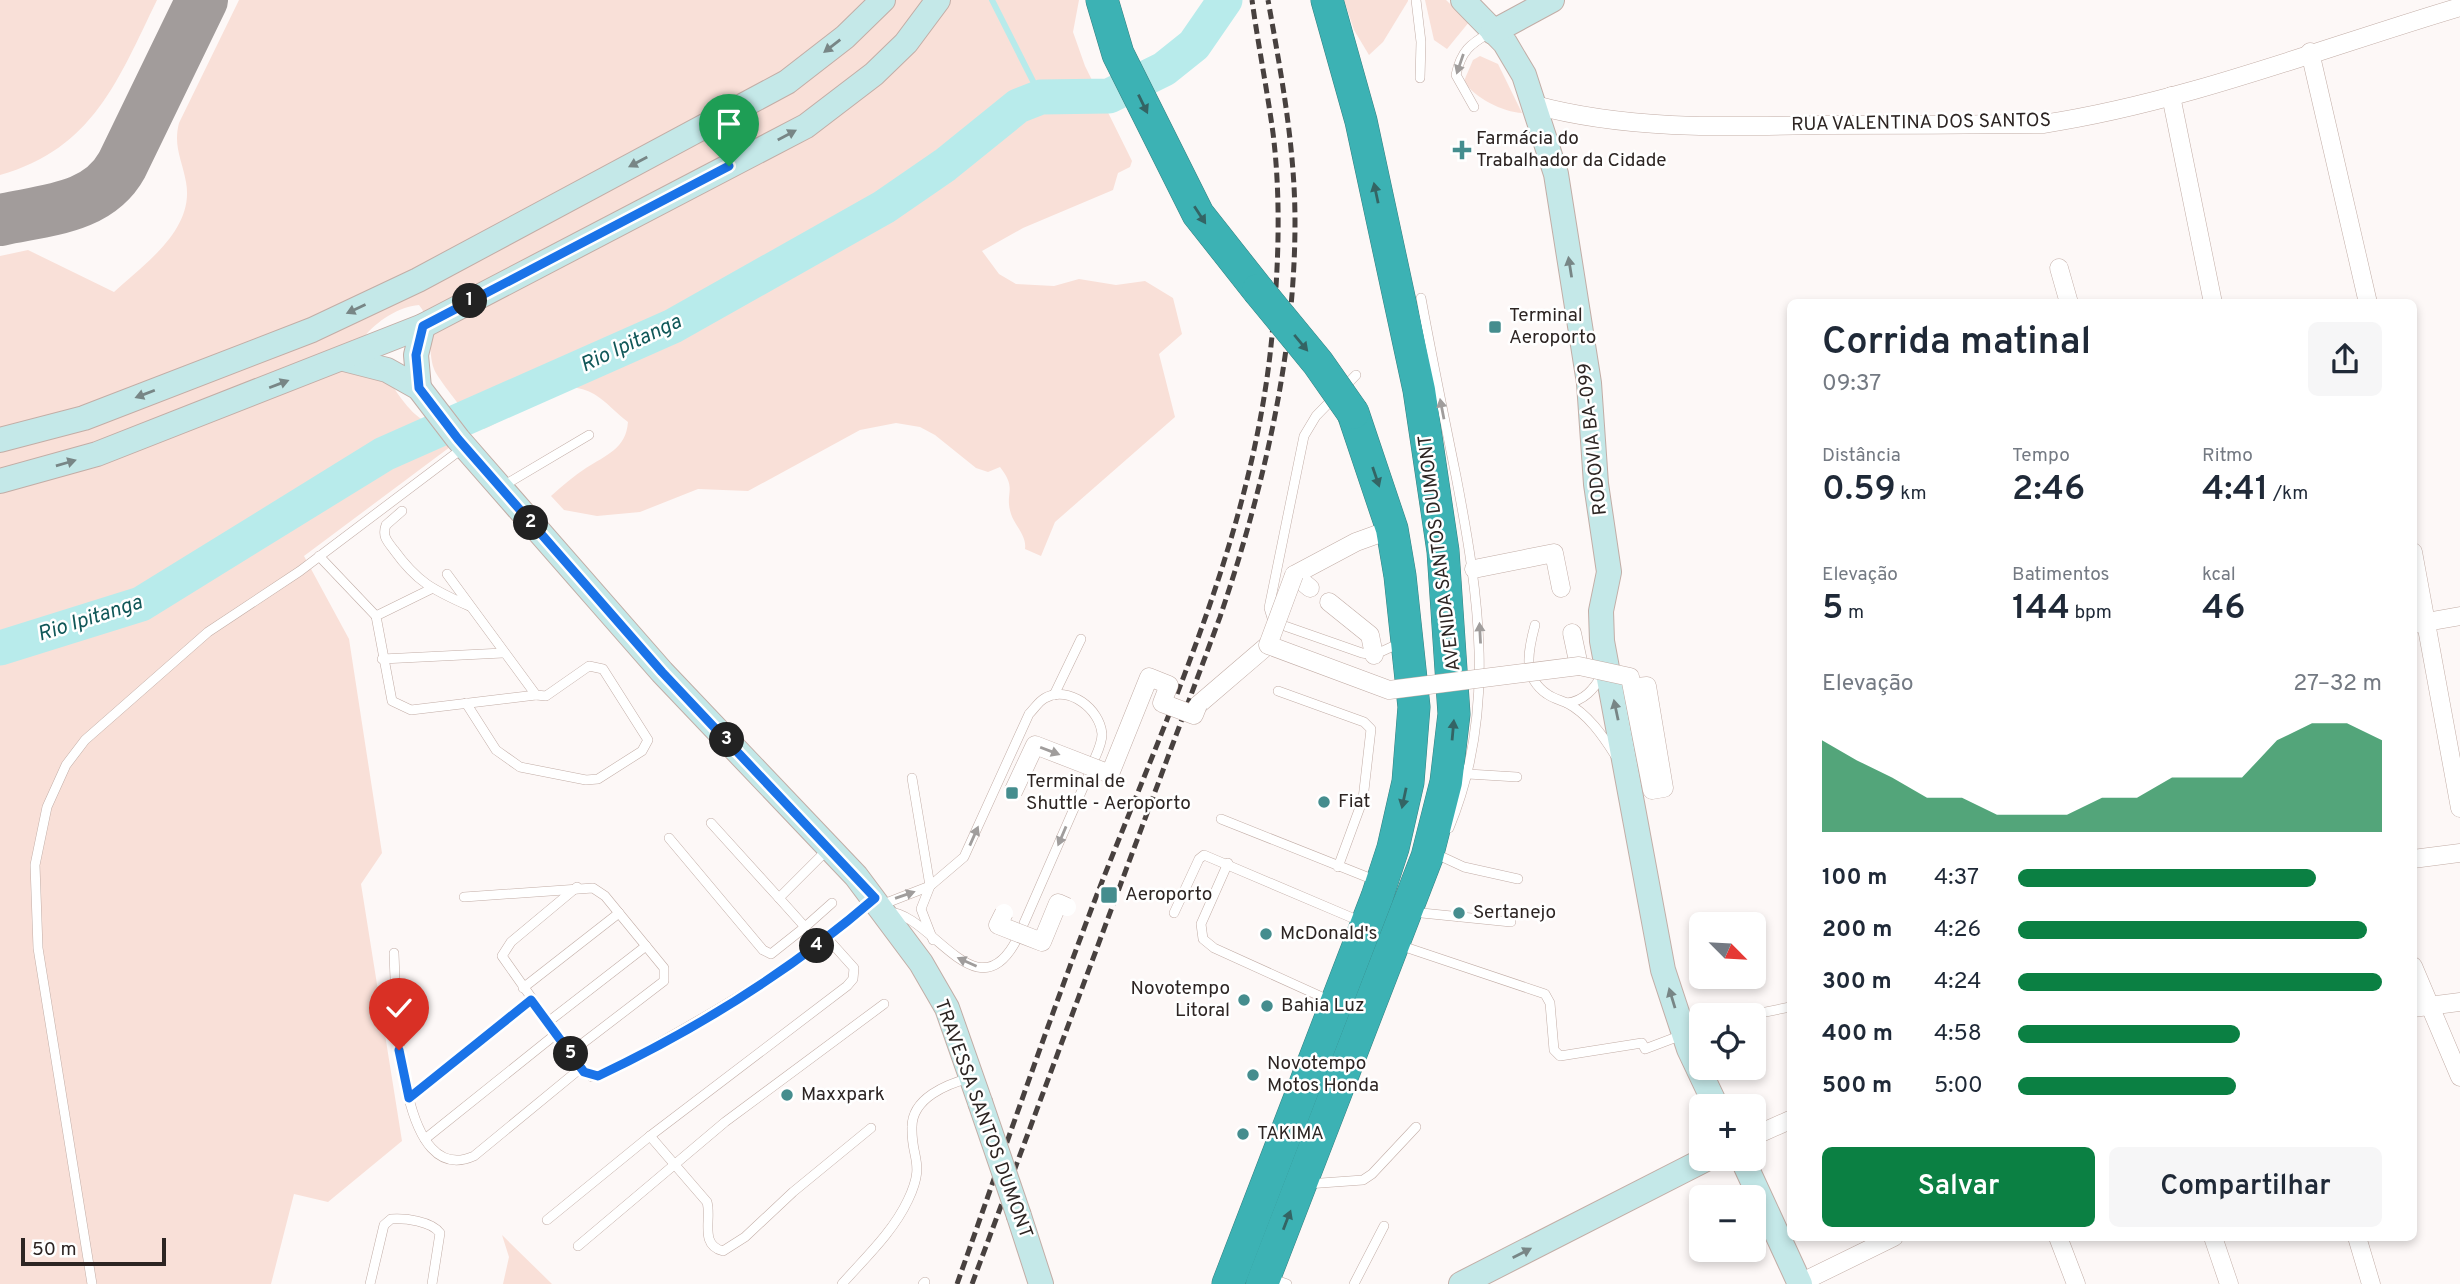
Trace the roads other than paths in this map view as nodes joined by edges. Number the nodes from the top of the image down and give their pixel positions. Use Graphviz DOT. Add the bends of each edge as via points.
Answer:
graph roads {
  1 [pos="883,0"];
  2 [pos="938,0"];
  3 [pos="1102,0"];
  4 [pos="1416,0"];
  5 [pos="1463,0"];
  6 [pos="1552,0"];
  7 [pos="1329,4"];
  8 [pos="2460,7"];
  9 [pos="1493,32"];
  10 [pos="2309,52"];
  11 [pos="1420,78"];
  12 [pos="2171,96"];
  13 [pos="1535,105"];
  14 [pos="1474,107"];
  15 [pos="2059,268"];
  16 [pos="1421,298"];
  17 [pos="2067,299"];
  18 [pos="2212,299"];
  19 [pos="2367,299"];
  20 [pos="423,326"];
  21 [pos="344,359"];
  22 [pos="1356,375"];
  23 [pos="423,393"];
  24 [pos="589,435"];
  25 [pos="0,440"];
  26 [pos="461,443"];
  27 [pos="0,481"];
  28 [pos="500,487"];
  29 [pos="402,512"];
  30 [pos="1392,529"];
  31 [pos="319,556"];
  32 [pos="1474,569"];
  33 [pos="447,574"];
  34 [pos="1294,575"];
  35 [pos="1310,588"];
  36 [pos="1561,588"];
  37 [pos="431,589"];
  38 [pos="2417,599"];
  39 [pos="1329,602"];
  40 [pos="470,607"];
  41 [pos="376,616"];
  42 [pos="2460,616"];
  43 [pos="2419,623"];
  44 [pos="1535,625"];
  45 [pos="1572,633"];
  46 [pos="1081,639"];
  47 [pos="1408,639"];
  48 [pos="1268,645"];
  49 [pos="503,653"];
  50 [pos="1374,655"];
  51 [pos="1605,658"];
  52 [pos="382,659"];
  53 [pos="1578,666"];
  54 [pos="1279,691"];
  55 [pos="536,695"];
  56 [pos="1054,695"];
  57 [pos="1567,703"];
  58 [pos="466,704"];
  59 [pos="1094,760"];
  60 [pos="1089,774"];
  61 [pos="1468,774"];
  62 [pos="1654,775"];
  63 [pos="1517,777"];
  64 [pos="1629,777"];
  65 [pos="912,778"];
  66 [pos="1013,792"];
  67 [pos="2460,808"];
  68 [pos="1221,820"];
  69 [pos="711,823"];
  70 [pos="1446,835"];
  71 [pos="669,838"];
  72 [pos="1441,844"];
  73 [pos="829,847"];
  74 [pos="2460,853"];
  75 [pos="1436,854"];
  76 [pos="2417,858"];
  77 [pos="1228,863"];
  78 [pos="1338,867"];
  79 [pos="1518,879"];
  80 [pos="1382,883"];
  81 [pos="930,886"];
  82 [pos="577,887"];
  83 [pos="464,897"];
  84 [pos="1411,897"];
  85 [pos="779,898"];
  86 [pos="832,903"];
  87 [pos="880,905"];
  88 [pos="1067,907"];
  89 [pos="1174,912"];
  90 [pos="619,913"];
  91 [pos="1004,913"];
  92 [pos="1511,922"];
  93 [pos="1024,923"];
  94 [pos="1367,924"];
  95 [pos="805,927"];
  96 [pos="828,939"];
  97 [pos="1017,939"];
  98 [pos="933,940"];
  99 [pos="1394,943"];
  100 [pos="646,946"];
  101 [pos="394,953"];
  102 [pos="2417,984"];
  103 [pos="523,988"];
  104 [pos="531,1000"];
  105 [pos="2460,1002"];
  106 [pos="1335,1003"];
  107 [pos="884,1004"];
  108 [pos="2422,1007"];
  109 [pos="1787,1008"];
  110 [pos="1766,1012"];
  111 [pos="548,1023"];
  112 [pos="1686,1030"];
  113 [pos="556,1034"];
  114 [pos="570,1053"];
  115 [pos="581,1068"];
  116 [pos="2460,1077"];
  117 [pos="972,1078"];
  118 [pos="1711,1094"];
  119 [pos="409,1098"];
  120 [pos="1787,1121"];
  121 [pos="872,1128"];
  122 [pos="1416,1128"];
  123 [pos="1766,1131"];
  124 [pos="650,1136"];
  125 [pos="425,1139"];
  126 [pos="673,1164"];
  127 [pos="1689,1168"];
  128 [pos="1748,1171"];
  129 [pos="1301,1185"];
  130 [pos="547,1220"];
  131 [pos="1384,1226"];
  132 [pos="1886,1241"];
  133 [pos="2060,1241"];
  134 [pos="2214,1241"];
  135 [pos="2358,1241"];
  136 [pos="578,1246"];
  137 [pos="1271,1281"];
  138 [pos="92,1284"];
  139 [pos="370,1284"];
  140 [pos="432,1284"];
  141 [pos="842,1284"];
  142 [pos="1041,1284"];
  143 [pos="1228,1284"];
  144 [pos="1354,1284"];
  145 [pos="1461,1284"];
  146 [pos="1799,1284"];
  147 [pos="2076,1284"];
  148 [pos="2229,1284"];
  149 [pos="2371,1284"];
  1 -- 25 [label="main road, one-way" via="787,82 418,281 312,330 84,418"];
  20 -- 2 [label="main road, one-way" via="806,126 874,74 906,43"];
  3 -- 30 [label="highway, one-way, bridge" via="1118,54 1198,214 1353,413"];
  4 -- 11 [label="lane"];
  5 -- 9 [label="main road, RODOVIA BA-099"];
  6 -- 9 [label="main road"];
  84 -- 7 [label="highway, AVENIDA SANTOS DUMONT, one-way" via="1438,822 1453,734 1455,691 1443,551 1419,390 1361,121"];
  8 -- 10 [label="street, RUA VALENTINA DOS SANTOS"];
  9 -- 13 [label="main road, RODOVIA BA-099" via="1524,75"];
  9 -- 14 [label="lane, one-way" via="1468,45 1460,58 1456,75"];
  10 -- 12 [label="street, RUA VALENTINA DOS SANTOS"];
  10 -- 19 [label="street"];
  12 -- 13 [label="street, RUA VALENTINA DOS SANTOS" via="2089,117 2013,124 1629,122 1574,116"];
  12 -- 18 [label="street"];
  51 -- 13 [label="main road, RODOVIA BA-099, one-way" via="1601,619 1609,572 1596,484 1589,383 1556,174"];
  15 -- 17 [label="street"];
  32 -- 16 [label="lane, one-way"];
  20 -- 21 [label="main road"];
  20 -- 23 [label="main road" via="416,355"];
  21 -- 23 [label="main road, TRAVESSA SANTOS DUMONT" via="387,370"];
  27 -- 21 [label="main road, one-way" via="97,454"];
  22 -- 50 [label="lane" via="1316,416 1304,436 1269,608 1272,618 1282,625"];
  23 -- 26 [label="main road, TRAVESSA SANTOS DUMONT"];
  24 -- 28 [label="lane"];
  26 -- 28 [label="main road, TRAVESSA SANTOS DUMONT"];
  26 -- 31 [label="lane"];
  28 -- 73 [label="main road, TRAVESSA SANTOS DUMONT" via="662,672"];
  29 -- 37 [label="lane" via="386,525 385,537 412,575"];
  30 -- 34 [label="street" via="1356,542"];
  30 -- 47 [label="highway"];
  31 -- 41 [label="lane"];
  31 -- 138 [label="lane" via="208,632 85,740 66,765 47,807 35,865 38,948"];
  32 -- 36 [label="street" via="1554,553"];
  61 -- 32 [label="lane, one-way" via="1481,673"];
  33 -- 40 [label="lane"];
  34 -- 35 [label="street"];
  34 -- 48 [label="street, bridge"];
  37 -- 40 [label="lane"];
  37 -- 41 [label="lane"];
  38 -- 43 [label="street"];
  39 -- 50 [label="street" via="1370,635"];
  40 -- 49 [label="lane"];
  41 -- 52 [label="lane"];
  42 -- 43 [label="street"];
  43 -- 67 [label="street"];
  44 -- 57 [label="lane" via="1529,648 1531,674 1547,694"];
  45 -- 53 [label="street"];
  46 -- 56 [label="lane"];
  47 -- 50 [label="lane"];
  47 -- 80 [label="highway, one-way" via="1414,732 1408,782"];
  48 -- 53 [label="street, bridge" via="1389,690"];
  66 -- 48 [label="street, one-way, bridge" via="1035,745 1110,774 1149,677 1169,685 1162,703 1194,715 1198,705"];
  49 -- 52 [label="lane"];
  49 -- 55 [label="lane"];
  51 -- 57 [label="lane" via="1596,686 1577,702"];
  64 -- 51 [label="main road, RODOVIA BA-099, one-way"];
  52 -- 58 [label="lane" via="391,701 397,705 411,710"];
  53 -- 62 [label="street, bridge" via="1630,677 1652,790 1664,788 1647,686 1637,687"];
  54 -- 78 [label="lane" via="1364,722 1371,729 1363,799"];
  55 -- 58 [label="lane"];
  55 -- 58 [label="lane" via="546,696 589,666 603,669 648,736 645,748 598,779 520,767 496,750"];
  56 -- 59 [label="lane" via="1072,697 1094,712 1102,736"];
  81 -- 56 [label="lane, one-way" via="964,857 1030,713"];
  57 -- 64 [label="lane" via="1594,726"];
  60 -- 93 [label="lane, one-way"];
  61 -- 63 [label="lane"];
  61 -- 70 [label="lane"];
  112 -- 64 [label="main road, RODOVIA BA-099, one-way" via="1663,970"];
  65 -- 81 [label="lane"];
  68 -- 78 [label="lane"];
  69 -- 85 [label="lane"];
  71 -- 95 [label="lane" via="767,953 773,954"];
  72 -- 75 [label="lane"];
  73 -- 85 [label="lane"];
  73 -- 87 [label="main road, TRAVESSA SANTOS DUMONT"];
  74 -- 76 [label="street"];
  75 -- 79 [label="lane" via="1464,867"];
  75 -- 84 [label="lane"];
  77 -- 89 [label="lane" via="1204,855 1199,859"];
  77 -- 94 [label="lane"];
  77 -- 106 [label="lane" via="1201,924 1203,939"];
  78 -- 80 [label="lane"];
  80 -- 94 [label="highway"];
  87 -- 81 [label="lane, one-way"];
  81 -- 98 [label="lane" via="921,909"];
  82 -- 83 [label="lane"];
  82 -- 90 [label="lane" via="593,888"];
  82 -- 103 [label="lane" via="503,951 503,959"];
  84 -- 92 [label="lane"];
  84 -- 99 [label="highway, AVENIDA SANTOS DUMONT"];
  85 -- 95 [label="lane"];
  86 -- 95 [label="lane"];
  87 -- 96 [label="lane"];
  87 -- 98 [label="lane" via="907,915"];
  87 -- 117 [label="main road, TRAVESSA SANTOS DUMONT" via="947,1007"];
  88 -- 91 [label="street, bridge" via="1058,903 1042,942 998,925"];
  90 -- 100 [label="lane"];
  90 -- 103 [label="lane"];
  94 -- 106 [label="highway"];
  96 -- 115 [label="lane" via="615,1068 592,1076"];
  96 -- 124 [label="lane" via="854,968 847,986"];
  97 -- 98 [label="lane, one-way" via="1006,958 980,968 961,962"];
  99 -- 112 [label="lane" via="1545,994 1550,1003 1554,1050 1560,1056 1642,1043 1644,1049"];
  99 -- 129 [label="highway, AVENIDA SANTOS DUMONT"];
  100 -- 111 [label="lane"];
  100 -- 114 [label="lane" via="666,972 664,981"];
  101 -- 119 [label="lane" via="399,1050"];
  102 -- 108 [label="street"];
  103 -- 104 [label="lane"];
  104 -- 111 [label="lane"];
  104 -- 119 [label="lane"];
  105 -- 108 [label="street"];
  106 -- 143 [label="highway"];
  107 -- 126 [label="lane"];
  108 -- 116 [label="street"];
  109 -- 110 [label="lane"];
  111 -- 113 [label="lane"];
  112 -- 118 [label="main road, RODOVIA BA-099"];
  113 -- 114 [label="lane"];
  113 -- 125 [label="lane"];
  114 -- 115 [label="lane"];
  115 -- 125 [label="lane" via="492,1143 462,1162 445,1158"];
  117 -- 141 [label="lane" via="944,1087 915,1112 912,1126 919,1165 908,1201"];
  117 -- 142 [label="main road, TRAVESSA SANTOS DUMONT, bridge"];
  119 -- 125 [label="lane"];
  120 -- 123 [label="street"];
  121 -- 126 [label="lane" via="723,1251 711,1244 707,1233 707,1202"];
  122 -- 129 [label="lane" via="1363,1180"];
  124 -- 126 [label="lane"];
  124 -- 130 [label="lane"];
  126 -- 136 [label="lane"];
  145 -- 127 [label="main road, one-way"];
  128 -- 146 [label="main road"];
  137 -- 129 [label="highway, AVENIDA SANTOS DUMONT, one-way"];
  131 -- 144 [label="lane"];
  132 -- 146 [label="street"];
  133 -- 147 [label="street"];
  134 -- 148 [label="street"];
  135 -- 149 [label="street"];
  139 -- 140 [label="lane" via="384,1225 399,1218 440,1233"];
}
